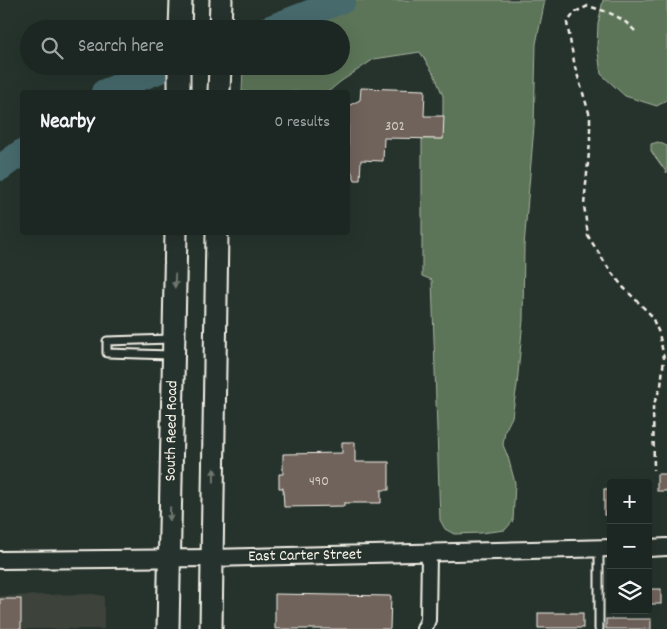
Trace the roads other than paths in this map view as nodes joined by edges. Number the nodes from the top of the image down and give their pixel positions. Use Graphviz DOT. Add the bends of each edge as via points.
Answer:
graph roads {
  1 [pos="181,0"];
  2 [pos="221,0"];
  3 [pos="180,20"];
  4 [pos="220,20"];
  5 [pos="179,75"];
  6 [pos="220,75"];
  7 [pos="179,90"];
  8 [pos="219,90"];
  9 [pos="176,235"];
  10 [pos="217,235"];
  11 [pos="174,347"];
  12 [pos="667,547"];
  13 [pos="605,548"];
  14 [pos="652,548"];
  15 [pos="429,553"];
  16 [pos="212,558"];
  17 [pos="169,559"];
  18 [pos="0,560"];
  19 [pos="168,629"];
  20 [pos="211,629"];
  21 [pos="424,629"];
  22 [pos="599,629"];
  1 -- 3 [label="main road"];
  2 -- 4 [label="main road"];
  5 -- 7 [label="main road"];
  6 -- 8 [label="main road"];
  9 -- 11 [label="main road, South Reed Road, one-way"];
  16 -- 10 [label="main road, one-way"];
  11 -- 11 [label="lane" via="107,341 107,353"];
  11 -- 17 [label="main road, South Reed Road, one-way"];
  12 -- 14 [label="street"];
  13 -- 15 [label="street, East Carter Street"];
  13 -- 22 [label="lane"];
  15 -- 16 [label="street, East Carter Street"];
  15 -- 21 [label="street" via="428,620"];
  16 -- 17 [label="street, East Carter Street"];
  16 -- 20 [label="main road"];
  17 -- 18 [label="street, East Carter Street"];
  17 -- 19 [label="main road, South Reed Road"];
}
